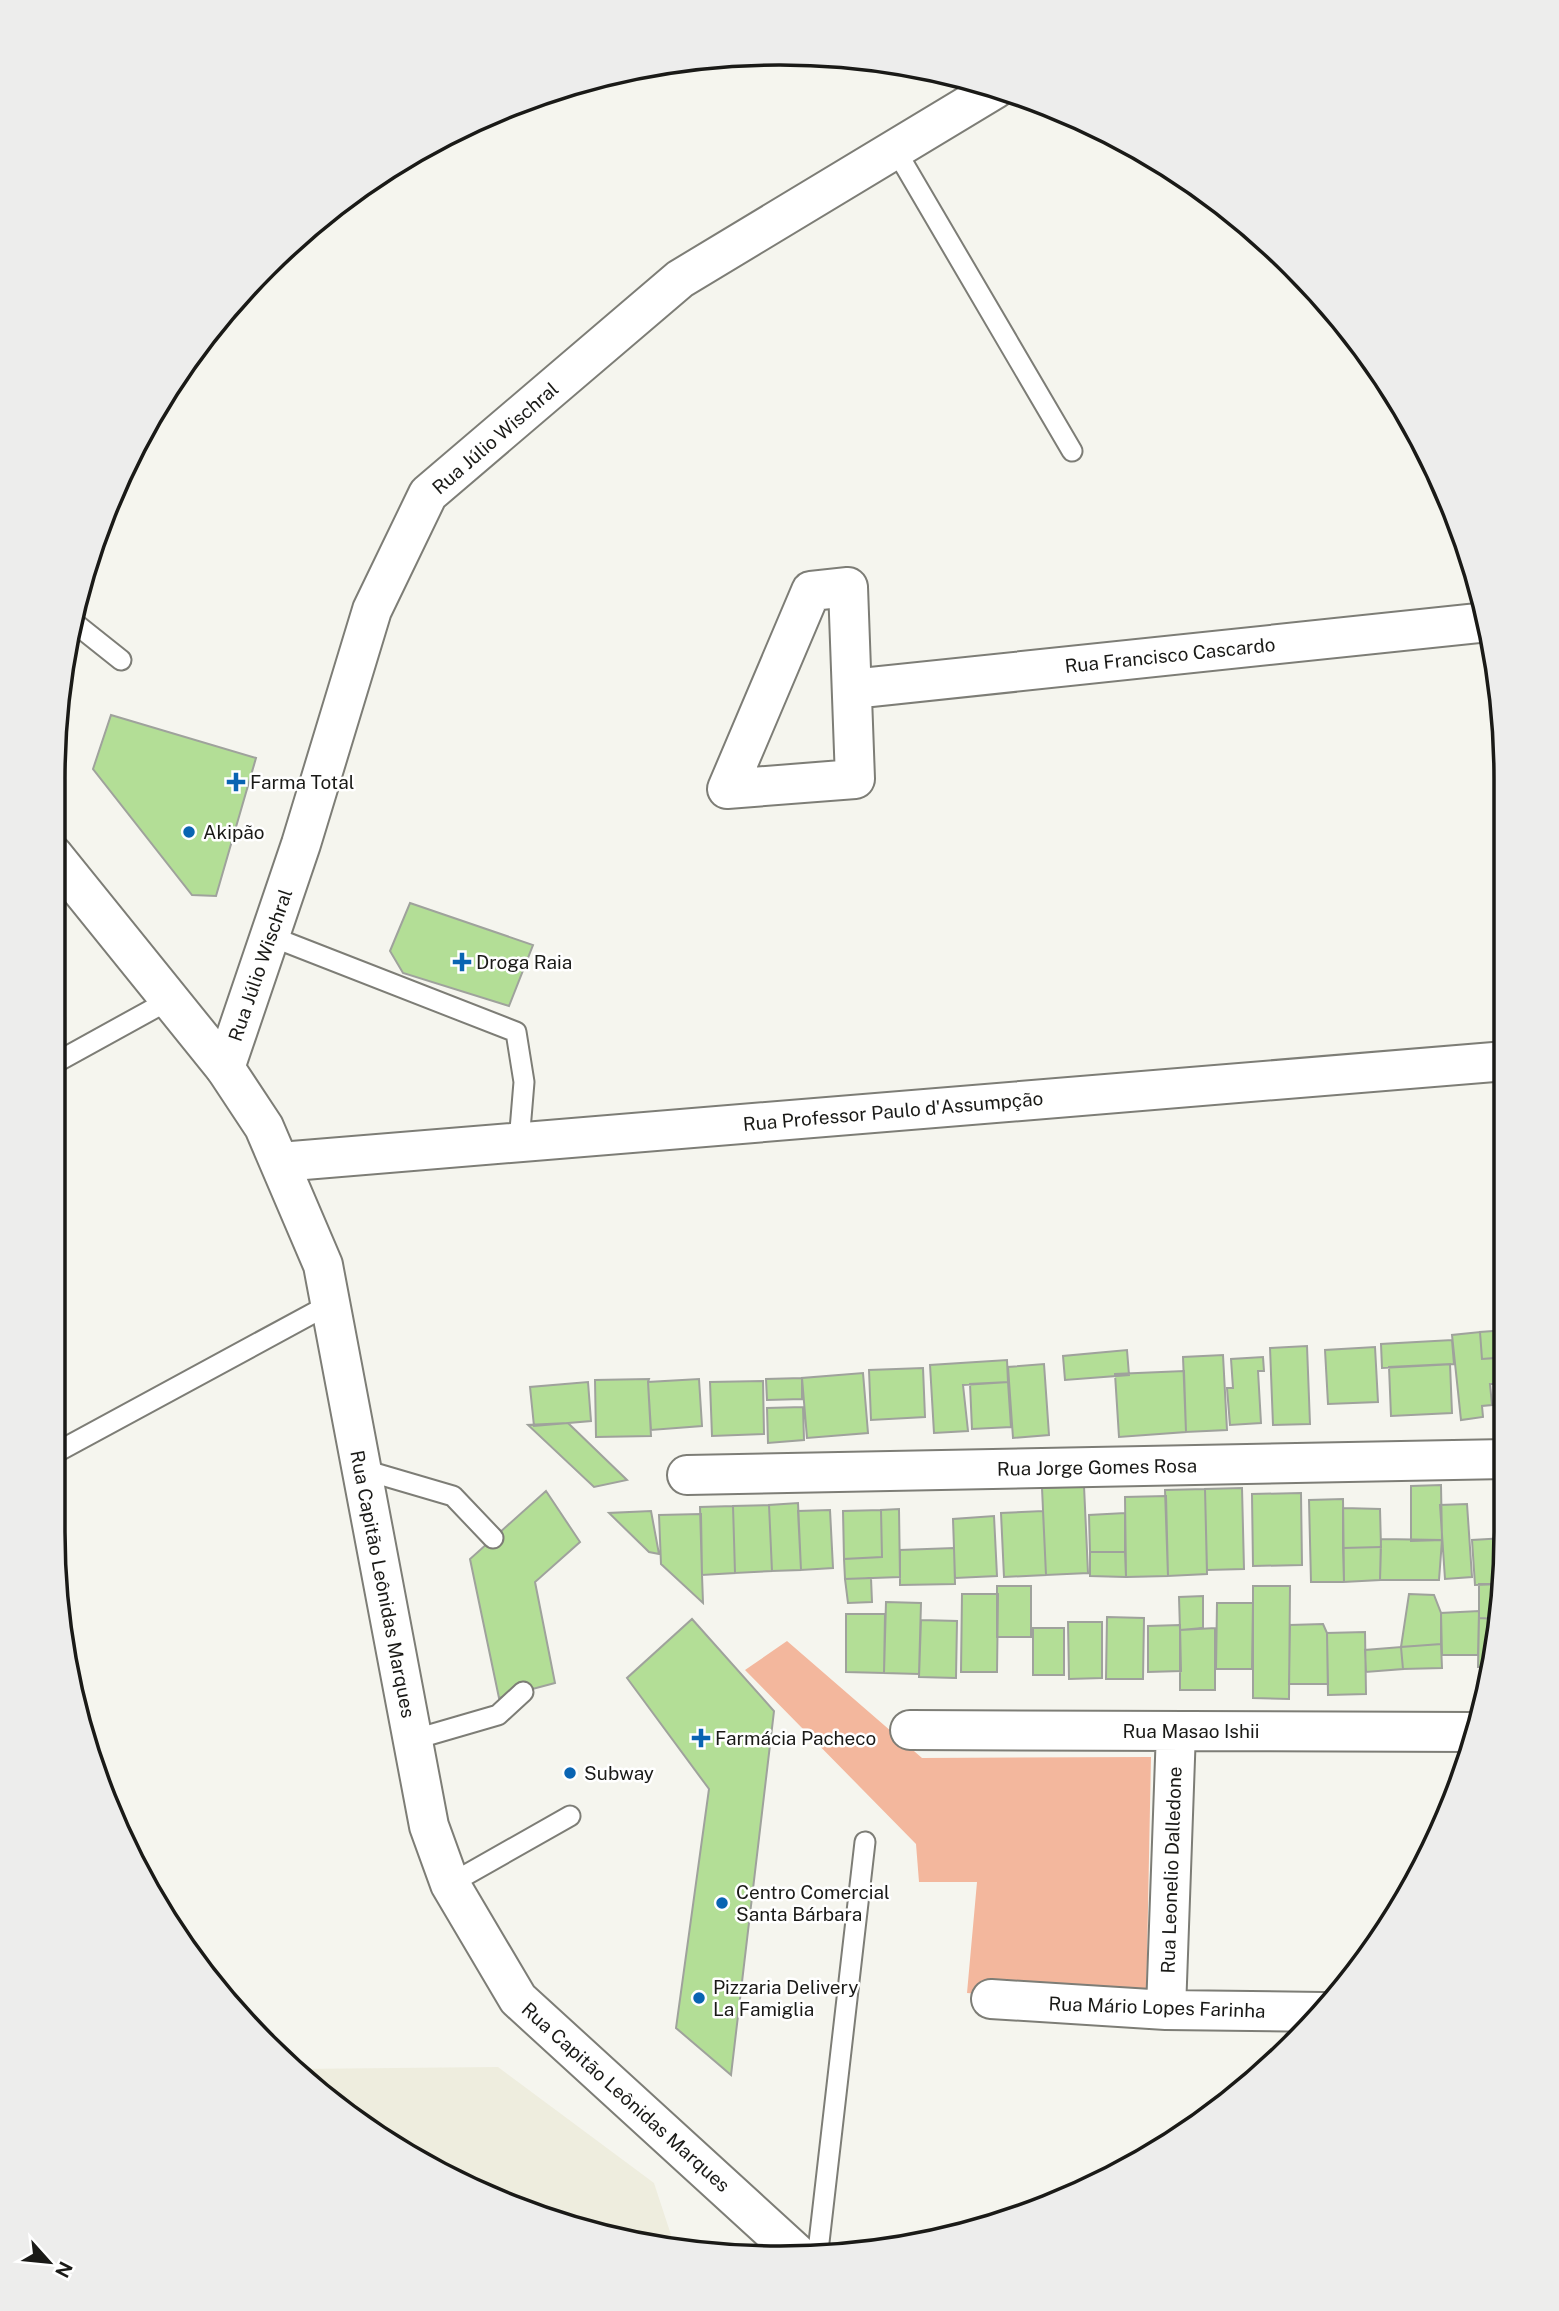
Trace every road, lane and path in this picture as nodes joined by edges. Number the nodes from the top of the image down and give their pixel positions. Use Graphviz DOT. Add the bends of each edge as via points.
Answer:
graph roads {
  1 [pos="984,95"];
  2 [pos="895,149"];
  3 [pos="1072,451"];
  4 [pos="1477,623"];
  5 [pos="81,628"];
  6 [pos="121,660"];
  7 [pos="852,689"];
  8 [pos="65,870"];
  9 [pos="270,936"];
  10 [pos="171,999"];
  11 [pos="65,1057"];
  12 [pos="1494,1062"];
  13 [pos="225,1068"];
  14 [pos="519,1142"];
  15 [pos="280,1161"];
  16 [pos="330,1304"];
  17 [pos="65,1448"];
  18 [pos="1494,1459"];
  19 [pos="361,1469"];
  20 [pos="687,1475"];
  21 [pos="493,1538"];
  22 [pos="523,1692"];
  23 [pos="910,1730"];
  24 [pos="1176,1731"];
  25 [pos="1465,1732"];
  26 [pos="412,1740"];
  27 [pos="570,1816"];
  28 [pos="865,1842"];
  29 [pos="450,1884"];
  30 [pos="991,1999"];
  31 [pos="1166,2010"];
  32 [pos="1309,2012"];
  33 [pos="819,2245"];
  34 [pos="788,2246"];
  1 -- 2 [label="street, Rua Júlio Wischral"];
  2 -- 3 [label="lane"];
  2 -- 9 [label="street, Rua Júlio Wischral" via="680,279 428,494 372,610"];
  4 -- 7 [label="street, Rua Francisco Cascardo"];
  5 -- 6 [label="lane"];
  7 -- 7 [label="street" via="855,779 727,789 811,591 848,587"];
  8 -- 10 [label="street, Rua Capitão Leônidas Marques"];
  9 -- 13 [label="street, Rua Júlio Wischral"];
  9 -- 14 [label="lane" via="516,1032 524,1082"];
  10 -- 11 [label="lane"];
  10 -- 13 [label="street, Rua Capitão Leônidas Marques"];
  12 -- 14 [label="street, Rua Professor Paulo d'Assumpção"];
  13 -- 15 [label="street, Rua Capitão Leônidas Marques" via="264,1127"];
  14 -- 15 [label="street, Rua Professor Paulo d'Assumpção"];
  15 -- 16 [label="street, Rua Capitão Leônidas Marques" via="323,1265"];
  16 -- 17 [label="lane"];
  16 -- 19 [label="street, Rua Capitão Leônidas Marques"];
  18 -- 20 [label="street, Rua Jorge Gomes Rosa"];
  19 -- 21 [label="lane" via="453,1496"];
  19 -- 26 [label="street, Rua Capitão Leônidas Marques"];
  22 -- 26 [label="lane" via="498,1715"];
  23 -- 24 [label="street, Rua Masao Ishii"];
  24 -- 25 [label="street, Rua Masao Ishii"];
  24 -- 31 [label="street, Rua Leonelio Dalledone"];
  26 -- 29 [label="street, Rua Capitão Leônidas Marques" via="429,1826"];
  27 -- 29 [label="lane"];
  28 -- 33 [label="lane"];
  29 -- 34 [label="street, Rua Capitão Leônidas Marques" via="518,1999"];
  30 -- 31 [label="street, Rua Mário Lopes Farinha"];
  31 -- 32 [label="street, Rua Mário Lopes Farinha"];
}
